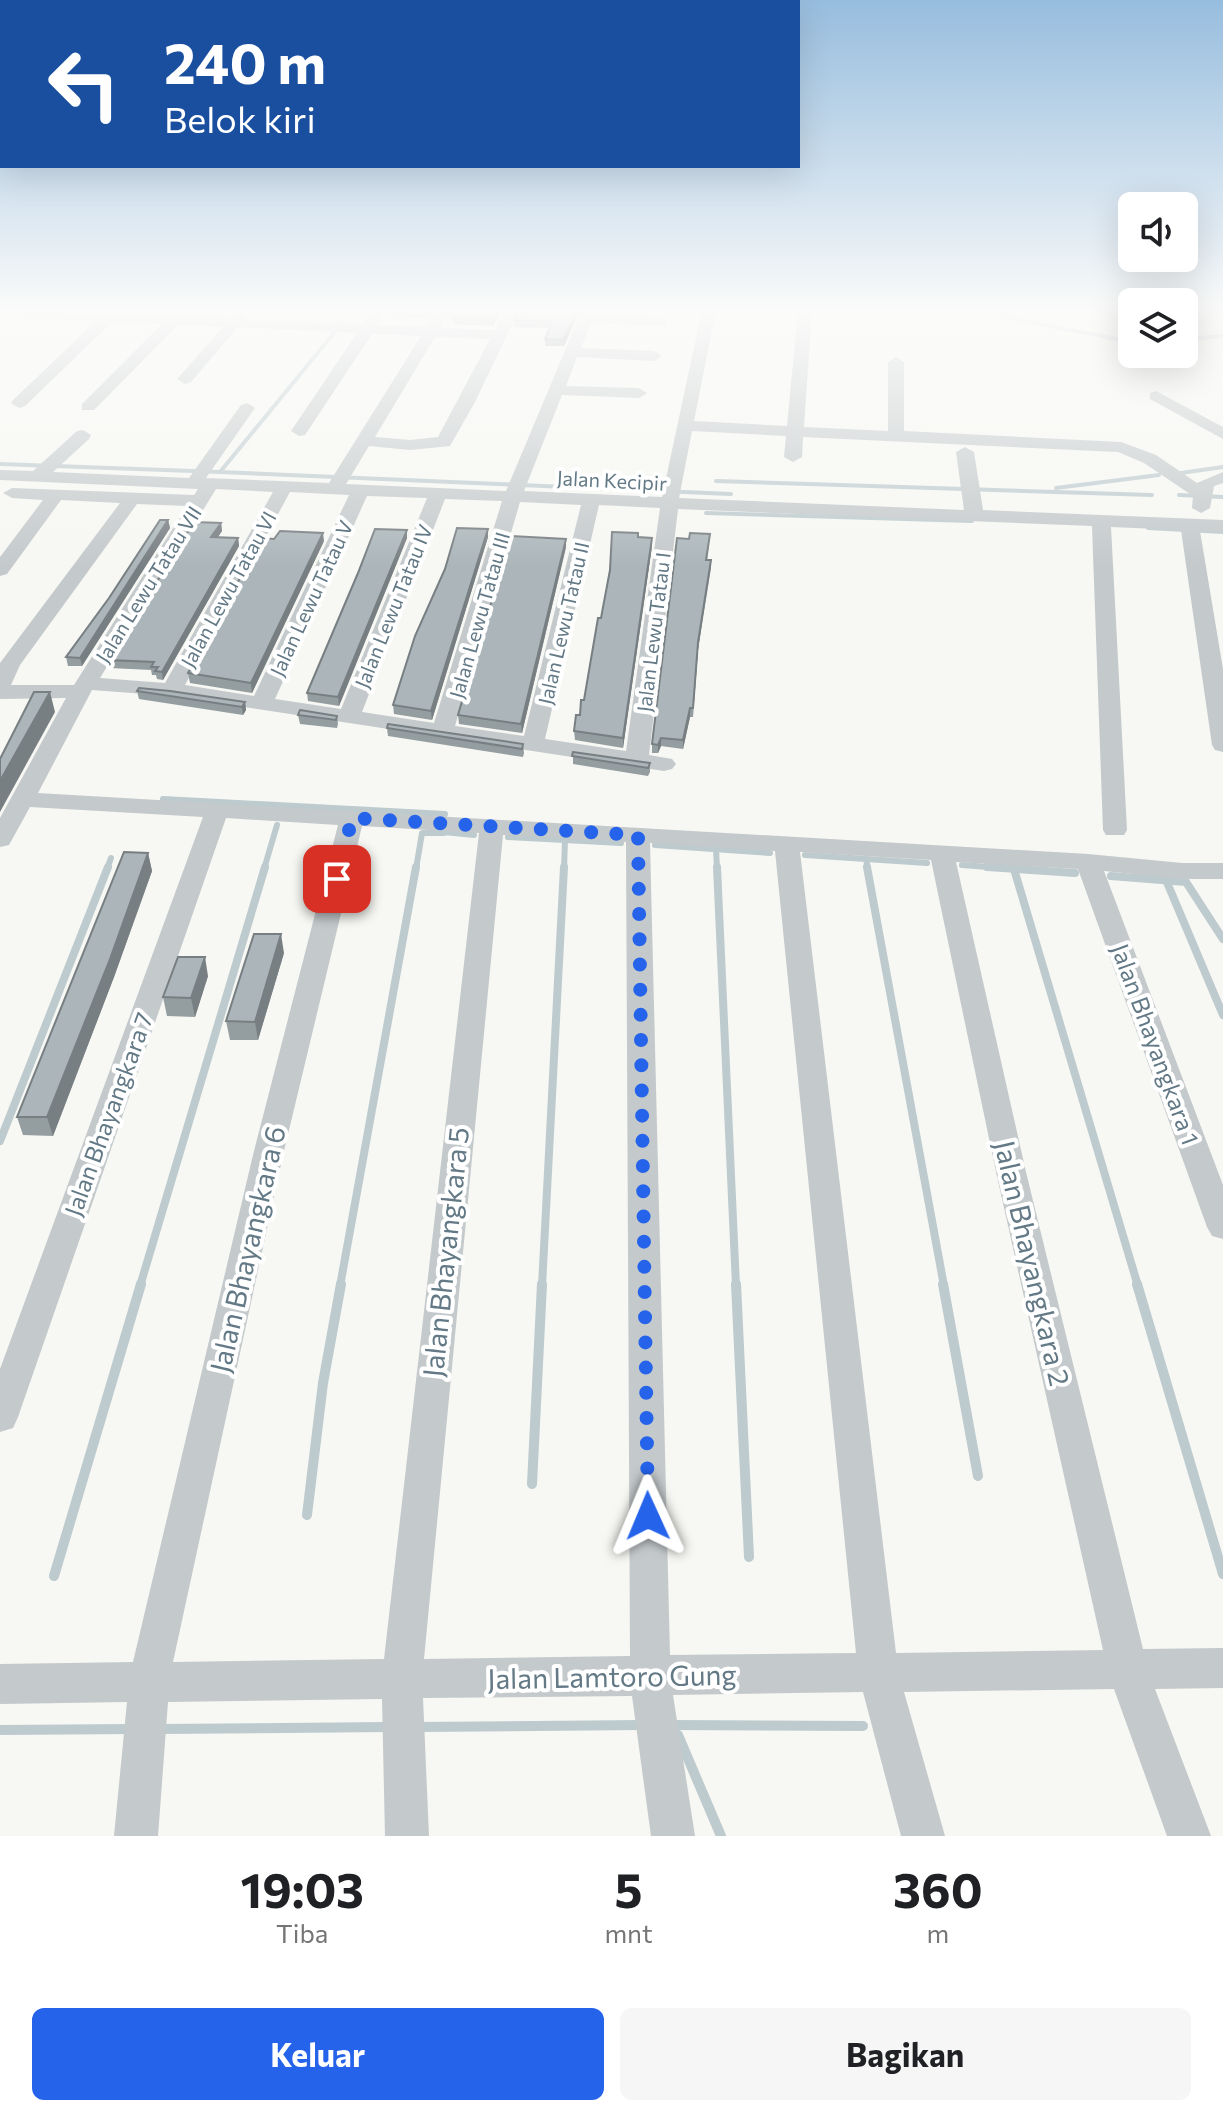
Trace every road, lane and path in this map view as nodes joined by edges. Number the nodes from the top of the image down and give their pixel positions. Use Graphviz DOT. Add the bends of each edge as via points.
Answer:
graph roads {
  1 [pos="27,396"];
  2 [pos="99,396"];
  3 [pos="317,396"];
  4 [pos="392,396"];
  5 [pos="470,396"];
  6 [pos="556,396"];
  7 [pos="692,396"];
  8 [pos="797,396"];
  9 [pos="896,396"];
  10 [pos="1156,396"];
  11 [pos="19,403"];
  12 [pos="88,407"];
  13 [pos="247,408"];
  14 [pos="686,426"];
  15 [pos="299,431"];
  16 [pos="794,431"];
  17 [pos="1223,434"];
  18 [pos="83,435"];
  19 [pos="896,436"];
  20 [pos="365,441"];
  21 [pos="965,452"];
  22 [pos="793,457"];
  23 [pos="0,475"];
  24 [pos="37,477"];
  25 [pos="1223,477"];
  26 [pos="201,483"];
  27 [pos="338,483"];
  28 [pos="284,488"];
  29 [pos="517,490"];
  30 [pos="360,491"];
  31 [pos="0,492"];
  32 [pos="438,494"];
  33 [pos="1202,494"];
  34 [pos="672,495"];
  35 [pos="55,496"];
  36 [pos="131,500"];
  37 [pos="591,501"];
  38 [pos="974,514"];
  39 [pos="1102,525"];
  40 [pos="1223,526"];
  41 [pos="1194,529"];
  42 [pos="0,570"];
  43 [pos="0,685"];
  44 [pos="84,687"];
  45 [pos="172,690"];
  46 [pos="0,692"];
  47 [pos="261,705"];
  48 [pos="349,717"];
  49 [pos="443,730"];
  50 [pos="532,744"];
  51 [pos="1223,745"];
  52 [pos="637,758"];
  53 [pos="664,764"];
  54 [pos="23,799"];
  55 [pos="217,810"];
  56 [pos="352,818"];
  57 [pos="492,827"];
  58 [pos="1115,830"];
  59 [pos="638,835"];
  60 [pos="0,840"];
  61 [pos="787,846"];
  62 [pos="942,854"];
  63 [pos="1088,862"];
  64 [pos="1223,871"];
  65 [pos="1223,1227"];
  66 [pos="0,1417"];
  67 [pos="1223,1668"];
  68 [pos="1128,1671"];
  69 [pos="878,1673"];
  70 [pos="650,1676"];
  71 [pos="402,1678"];
  72 [pos="149,1681"];
  73 [pos="0,1684"];
  74 [pos="136,1836"];
  75 [pos="407,1836"];
  76 [pos="673,1836"];
  77 [pos="923,1836"];
  78 [pos="1189,1836"];
  1 -- 11 [label="street"];
  2 -- 12 [label="street"];
  3 -- 15 [label="street"];
  4 -- 20 [label="street"];
  5 -- 20 [label="street" via="444,442"];
  6 -- 29 [label="street, Jalan Lewu Tatau III"];
  7 -- 14 [label="street, Jalan Lewu Tatau I"];
  8 -- 16 [label="street"];
  9 -- 19 [label="street"];
  10 -- 17 [label="street"];
  13 -- 26 [label="street, Jalan Lewu Tatau VII"];
  14 -- 16 [label="street"];
  14 -- 34 [label="street, Jalan Lewu Tatau I"];
  16 -- 19 [label="street"];
  16 -- 22 [label="street"];
  18 -- 24 [label="street"];
  19 -- 33 [label="street" via="1121,447 1150,459"];
  20 -- 27 [label="street"];
  21 -- 38 [label="street"];
  23 -- 24 [label="street, Jalan Kecipir"];
  24 -- 26 [label="street, Jalan Kecipir"];
  25 -- 33 [label="street" via="1206,483"];
  26 -- 28 [label="street, Jalan Kecipir"];
  26 -- 36 [label="street"];
  26 -- 44 [label="street, Jalan Lewu Tatau VII"];
  27 -- 28 [label="street, Jalan Kecipir"];
  27 -- 30 [label="street, Jalan Kecipir"];
  28 -- 45 [label="street, Jalan Lewu Tatau VI"];
  29 -- 32 [label="street, Jalan Kecipir"];
  29 -- 37 [label="street, Jalan Kecipir"];
  29 -- 49 [label="street, Jalan Lewu Tatau III"];
  30 -- 32 [label="street, Jalan Kecipir"];
  30 -- 47 [label="street, Jalan Lewu Tatau V"];
  31 -- 35 [label="street"];
  32 -- 48 [label="street, Jalan Lewu Tatau IV"];
  33 -- 41 [label="street"];
  34 -- 37 [label="street, Jalan Kecipir"];
  34 -- 38 [label="street, Jalan Kecipir"];
  34 -- 52 [label="street, Jalan Lewu Tatau I"];
  35 -- 36 [label="street"];
  35 -- 42 [label="street"];
  36 -- 43 [label="street"];
  37 -- 50 [label="street, Jalan Lewu Tatau II"];
  38 -- 39 [label="street, Jalan Kecipir"];
  39 -- 41 [label="street, Jalan Kecipir"];
  39 -- 58 [label="street"];
  40 -- 41 [label="street, Jalan Kecipir"];
  41 -- 51 [label="street"];
  44 -- 45 [label="street"];
  44 -- 46 [label="street"];
  44 -- 54 [label="street, Jalan Lewu Tatau VII"];
  45 -- 47 [label="street"];
  47 -- 48 [label="street"];
  48 -- 49 [label="street"];
  49 -- 50 [label="street"];
  50 -- 52 [label="street"];
  52 -- 53 [label="street"];
  54 -- 55 [label="street"];
  54 -- 60 [label="street, Jalan Lewu Tatau VII"];
  55 -- 56 [label="street"];
  55 -- 66 [label="street, Jalan Bhayangkara 7"];
  56 -- 57 [label="street"];
  56 -- 72 [label="street, Jalan Bhayangkara 6" via="268,1155"];
  57 -- 59 [label="street"];
  57 -- 71 [label="street, Jalan Bhayangkara 5"];
  59 -- 61 [label="street"];
  59 -- 70 [label="street"];
  61 -- 62 [label="street"];
  61 -- 69 [label="street"];
  62 -- 63 [label="street"];
  62 -- 68 [label="street, Jalan Bhayangkara 2"];
  63 -- 64 [label="street"];
  63 -- 65 [label="street, Jalan Bhayangkara 1"];
  67 -- 68 [label="street, Jalan Lamtoro Gung"];
  68 -- 69 [label="street, Jalan Lamtoro Gung"];
  68 -- 78 [label="street, Jalan Bhayangkara 2"];
  69 -- 70 [label="street, Jalan Lamtoro Gung"];
  69 -- 77 [label="street"];
  70 -- 71 [label="street, Jalan Lamtoro Gung"];
  70 -- 76 [label="street"];
  71 -- 72 [label="street, Jalan Lamtoro Gung"];
  71 -- 75 [label="street, Jalan Bhayangkara 5"];
  72 -- 73 [label="street, Jalan Lamtoro Gung"];
  72 -- 74 [label="street, Jalan Bhayangkara 6"];
}
